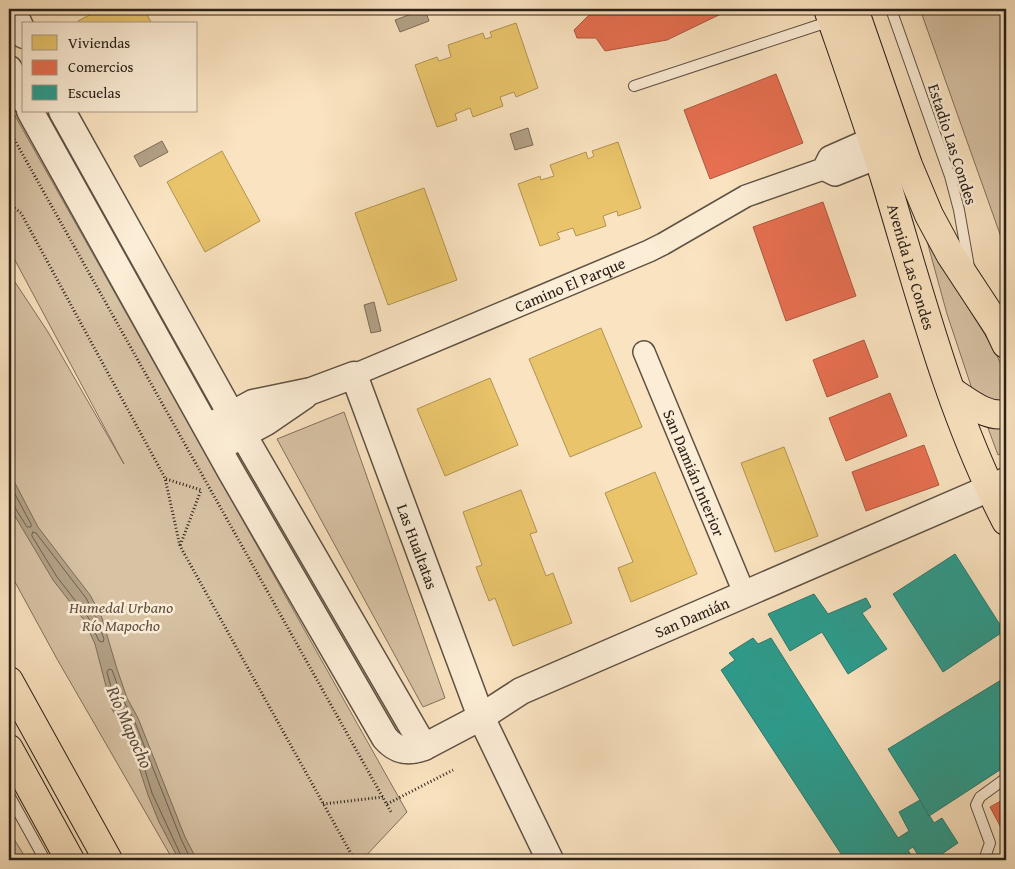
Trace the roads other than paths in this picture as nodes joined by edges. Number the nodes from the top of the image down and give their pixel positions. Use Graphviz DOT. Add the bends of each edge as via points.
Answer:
graph roads {
  1 [pos="12,9"];
  2 [pos="891,9"];
  3 [pos="838,13"];
  4 [pos="22,31"];
  5 [pos="9,69"];
  6 [pos="634,86"];
  7 [pos="22,96"];
  8 [pos="31,112"];
  9 [pos="63,112"];
  10 [pos="875,148"];
  11 [pos="974,292"];
  12 [pos="1006,344"];
  13 [pos="644,352"];
  14 [pos="354,375"];
  15 [pos="951,391"];
  16 [pos="1006,414"];
  17 [pos="237,424"];
  18 [pos="213,439"];
  19 [pos="998,485"];
  20 [pos="1006,521"];
  21 [pos="745,595"];
  22 [pos="9,681"];
  23 [pos="481,717"];
  24 [pos="424,747"];
  25 [pos="9,749"];
  26 [pos="1006,778"];
  27 [pos="9,796"];
  28 [pos="44,860"];
  29 [pos="70,860"];
  30 [pos="108,860"];
  31 [pos="550,860"];
  32 [pos="984,860"];
  1 -- 4 [label="street"];
  2 -- 11 [label="lane, Estadio Las Condes" via="950,176"];
  3 -- 6 [label="lane"];
  3 -- 10 [label="main road, Avenida Las Condes"];
  3 -- 11 [label="main road, Avenida Las Condes" via="937,232"];
  5 -- 7 [label="street"];
  8 -- 18 [label="street"];
  9 -- 17 [label="street"];
  10 -- 14 [label="street, Camino El Parque" via="829,157 823,169 746,196 649,251"];
  10 -- 15 [label="main road, Avenida Las Condes"];
  11 -- 12 [label="main road, Avenida Las Condes"];
  13 -- 21 [label="street, San Damián Interior"];
  14 -- 17 [label="street, Camino El Parque" via="311,391 266,422"];
  14 -- 23 [label="street, Las Hualtatas"];
  15 -- 16 [label="main road" via="979,409 992,414"];
  15 -- 19 [label="main road, Avenida Las Condes"];
  17 -- 18 [label="street, Camino El Parque"];
  17 -- 24 [label="street"];
  18 -- 24 [label="street, San Damián" via="385,738 398,749 407,751"];
  19 -- 20 [label="main road, Avenida Las Condes"];
  19 -- 21 [label="street, San Damián"];
  21 -- 23 [label="street, San Damián" via="521,691"];
  22 -- 30 [label="main road"];
  23 -- 24 [label="street, San Damián"];
  23 -- 31 [label="street, Las Hualtatas"];
  25 -- 29 [label="main road"];
  26 -- 32 [label="lane" via="980,797 976,805 990,843"];
  27 -- 28 [label="lane"];
}
